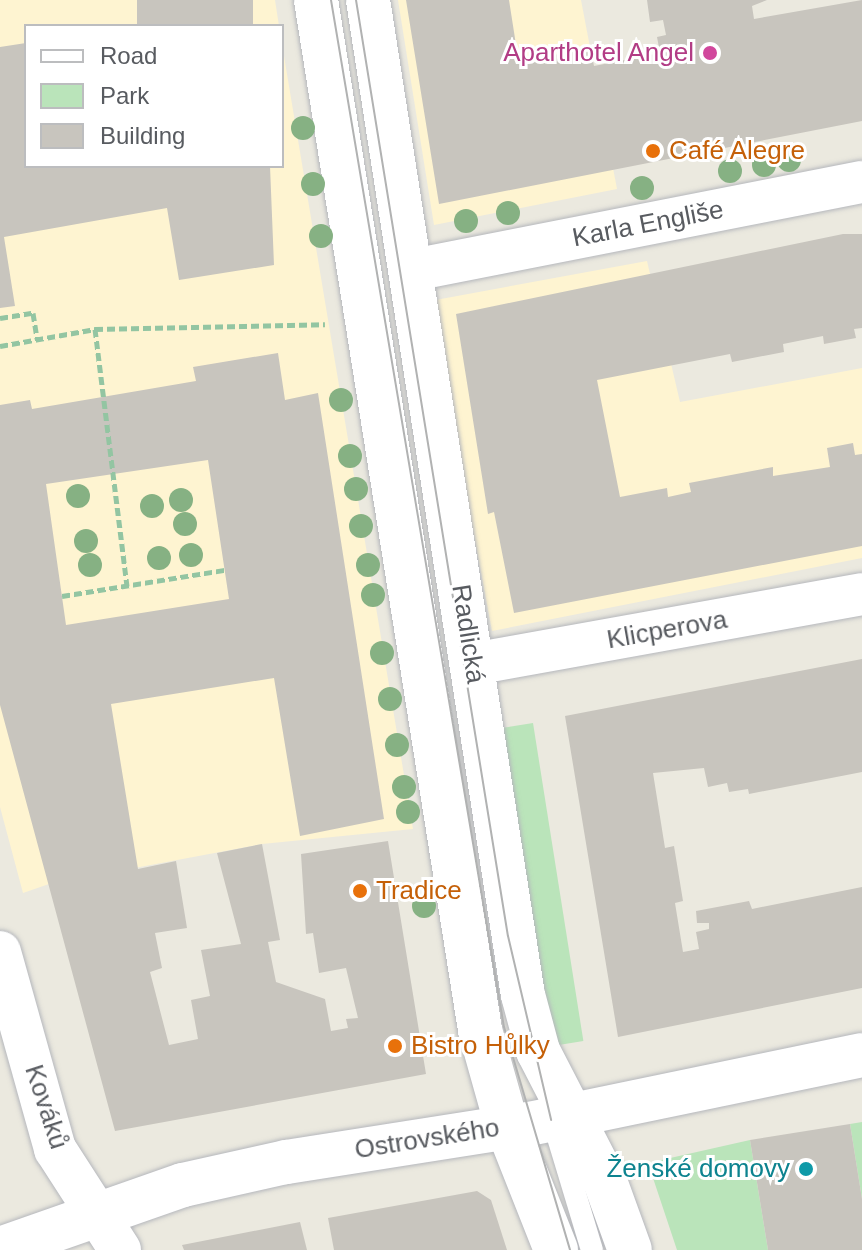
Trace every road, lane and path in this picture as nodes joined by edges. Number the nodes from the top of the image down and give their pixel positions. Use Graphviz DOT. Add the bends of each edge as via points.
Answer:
graph roads {
  1 [pos="316,0"];
  2 [pos="368,0"];
  3 [pos="862,182"];
  4 [pos="433,266"];
  5 [pos="0,318"];
  6 [pos="316,325"];
  7 [pos="95,329"];
  8 [pos="37,339"];
  9 [pos="0,346"];
  10 [pos="225,570"];
  11 [pos="127,586"];
  12 [pos="862,594"];
  13 [pos="62,596"];
  14 [pos="473,664"];
  15 [pos="0,952"];
  16 [pos="862,1055"];
  17 [pos="562,1117"];
  18 [pos="507,1126"];
  19 [pos="99,1213"];
  20 [pos="0,1249"];
  21 [pos="120,1250"];
  22 [pos="556,1250"];
  23 [pos="592,1250"];
  24 [pos="630,1250"];
  1 -- 18 [label="main road, Radlická" via="480,1030"];
  2 -- 14 [label="main road, Radlická"];
  3 -- 4 [label="street, Karla Engliše"];
  5 -- 8 [label="path" via="33,313"];
  6 -- 7 [label="path"];
  7 -- 8 [label="path"];
  7 -- 11 [label="path"];
  8 -- 9 [label="path"];
  10 -- 11 [label="path"];
  11 -- 13 [label="path"];
  12 -- 14 [label="street, Klicperova"];
  14 -- 17 [label="main road, Radlická" via="523,995"];
  15 -- 19 [label="street, Kováků" via="55,1149"];
  16 -- 17 [label="main road, Ostrovského"];
  17 -- 18 [label="main road, Ostrovského"];
  17 -- 23 [label="lane"];
  17 -- 24 [label="main road, Radlická" via="609,1189"];
  18 -- 19 [label="main road, Ostrovského" via="286,1162 183,1185"];
  18 -- 22 [label="main road, Radlická"];
  19 -- 20 [label="main road, Ostrovského"];
  19 -- 21 [label="street, Kováků"];
}
